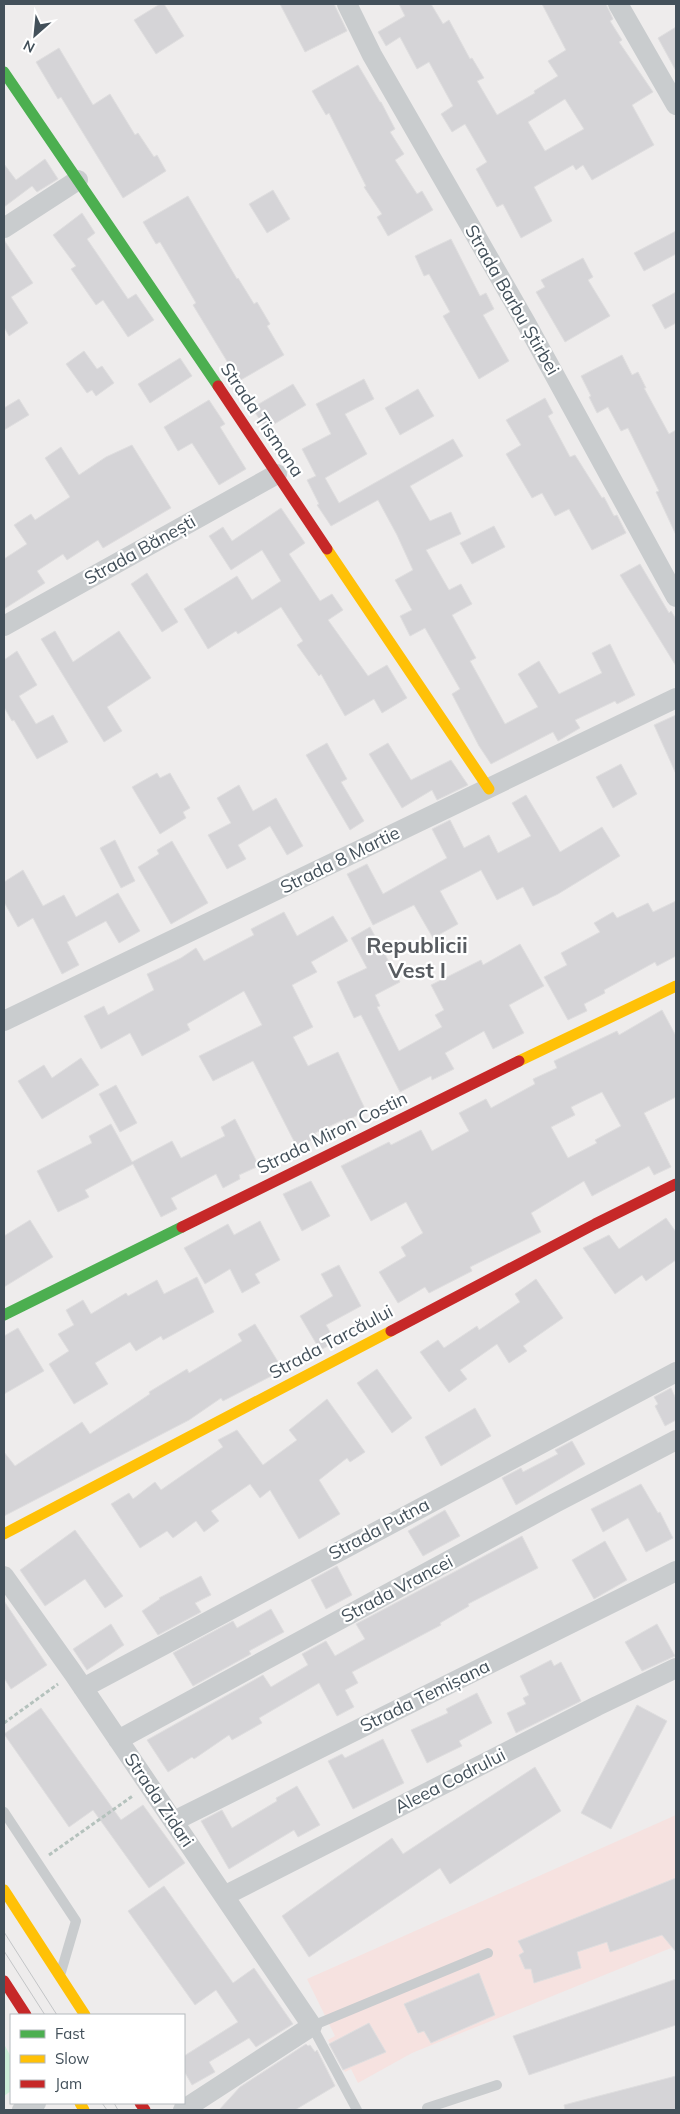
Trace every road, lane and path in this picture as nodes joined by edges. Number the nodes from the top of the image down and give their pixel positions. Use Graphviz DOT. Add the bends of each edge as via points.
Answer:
graph roads {
  1 [pos="347,4"];
  2 [pos="618,4"];
  3 [pos="4,72"];
  4 [pos="676,105"];
  5 [pos="78,180"];
  6 [pos="4,228"];
  7 [pos="277,474"];
  8 [pos="676,597"];
  9 [pos="4,626"];
  10 [pos="676,698"];
  11 [pos="489,789"];
  12 [pos="676,986"];
  13 [pos="4,1021"];
  14 [pos="676,1184"];
  15 [pos="4,1315"];
  16 [pos="676,1372"];
  17 [pos="676,1440"];
  18 [pos="4,1534"];
  19 [pos="676,1572"];
  20 [pos="4,1576"];
  21 [pos="676,1668"];
  22 [pos="78,1680"];
  23 [pos="4,1723"];
  24 [pos="118,1740"];
  25 [pos="149,1785"];
  26 [pos="4,1812"];
  27 [pos="174,1822"];
  28 [pos="38,1863"];
  29 [pos="4,1890"];
  30 [pos="224,1896"];
  31 [pos="488,1953"];
  32 [pos="60,1976"];
  33 [pos="4,1981"];
  34 [pos="25,2014"];
  35 [pos="84,2014"];
  36 [pos="312,2026"];
  37 [pos="497,2086"];
  38 [pos="34,2104"];
  39 [pos="22,2110"];
  40 [pos="183,2110"];
  41 [pos="357,2110"];
  42 [pos="428,2110"];
  1 -- 8 [label="street, Strada Barbu Știrbei"];
  2 -- 4 [label="street"];
  3 -- 5 [label="street, Strada Tismana"];
  5 -- 6 [label="street"];
  5 -- 7 [label="street, Strada Tismana"];
  7 -- 9 [label="street, Strada Bănești"];
  7 -- 11 [label="street, Strada Tismana"];
  10 -- 11 [label="street, Strada 8 Martie"];
  11 -- 13 [label="street, Strada 8 Martie"];
  12 -- 15 [label="street, Strada Miron Costin"];
  14 -- 18 [label="street, Strada Tarcăului"];
  16 -- 22 [label="street, Strada Putna"];
  17 -- 24 [label="street, Strada Vrancei"];
  19 -- 27 [label="street, Strada Temișana"];
  20 -- 22 [label="street, Strada Zidari"];
  21 -- 30 [label="street, Aleea Codrului"];
  22 -- 23 [label="path"];
  22 -- 24 [label="street, Strada Zidari"];
  24 -- 25 [label="street, Strada Zidari"];
  25 -- 27 [label="street, Strada Zidari"];
  25 -- 28 [label="path"];
  26 -- 28 [label="lane"];
  27 -- 30 [label="street, Strada Zidari"];
  28 -- 32 [label="lane" via="76,1921"];
  29 -- 32 [label="street"];
  30 -- 36 [label="street, Strada Zidari"];
  31 -- 36 [label="lane"];
  32 -- 35 [label="street"];
  33 -- 34 [label="street"];
  36 -- 40 [label="street"];
  36 -- 41 [label="lane"];
  37 -- 42 [label="lane"];
  38 -- 39 [label="street"];
}
